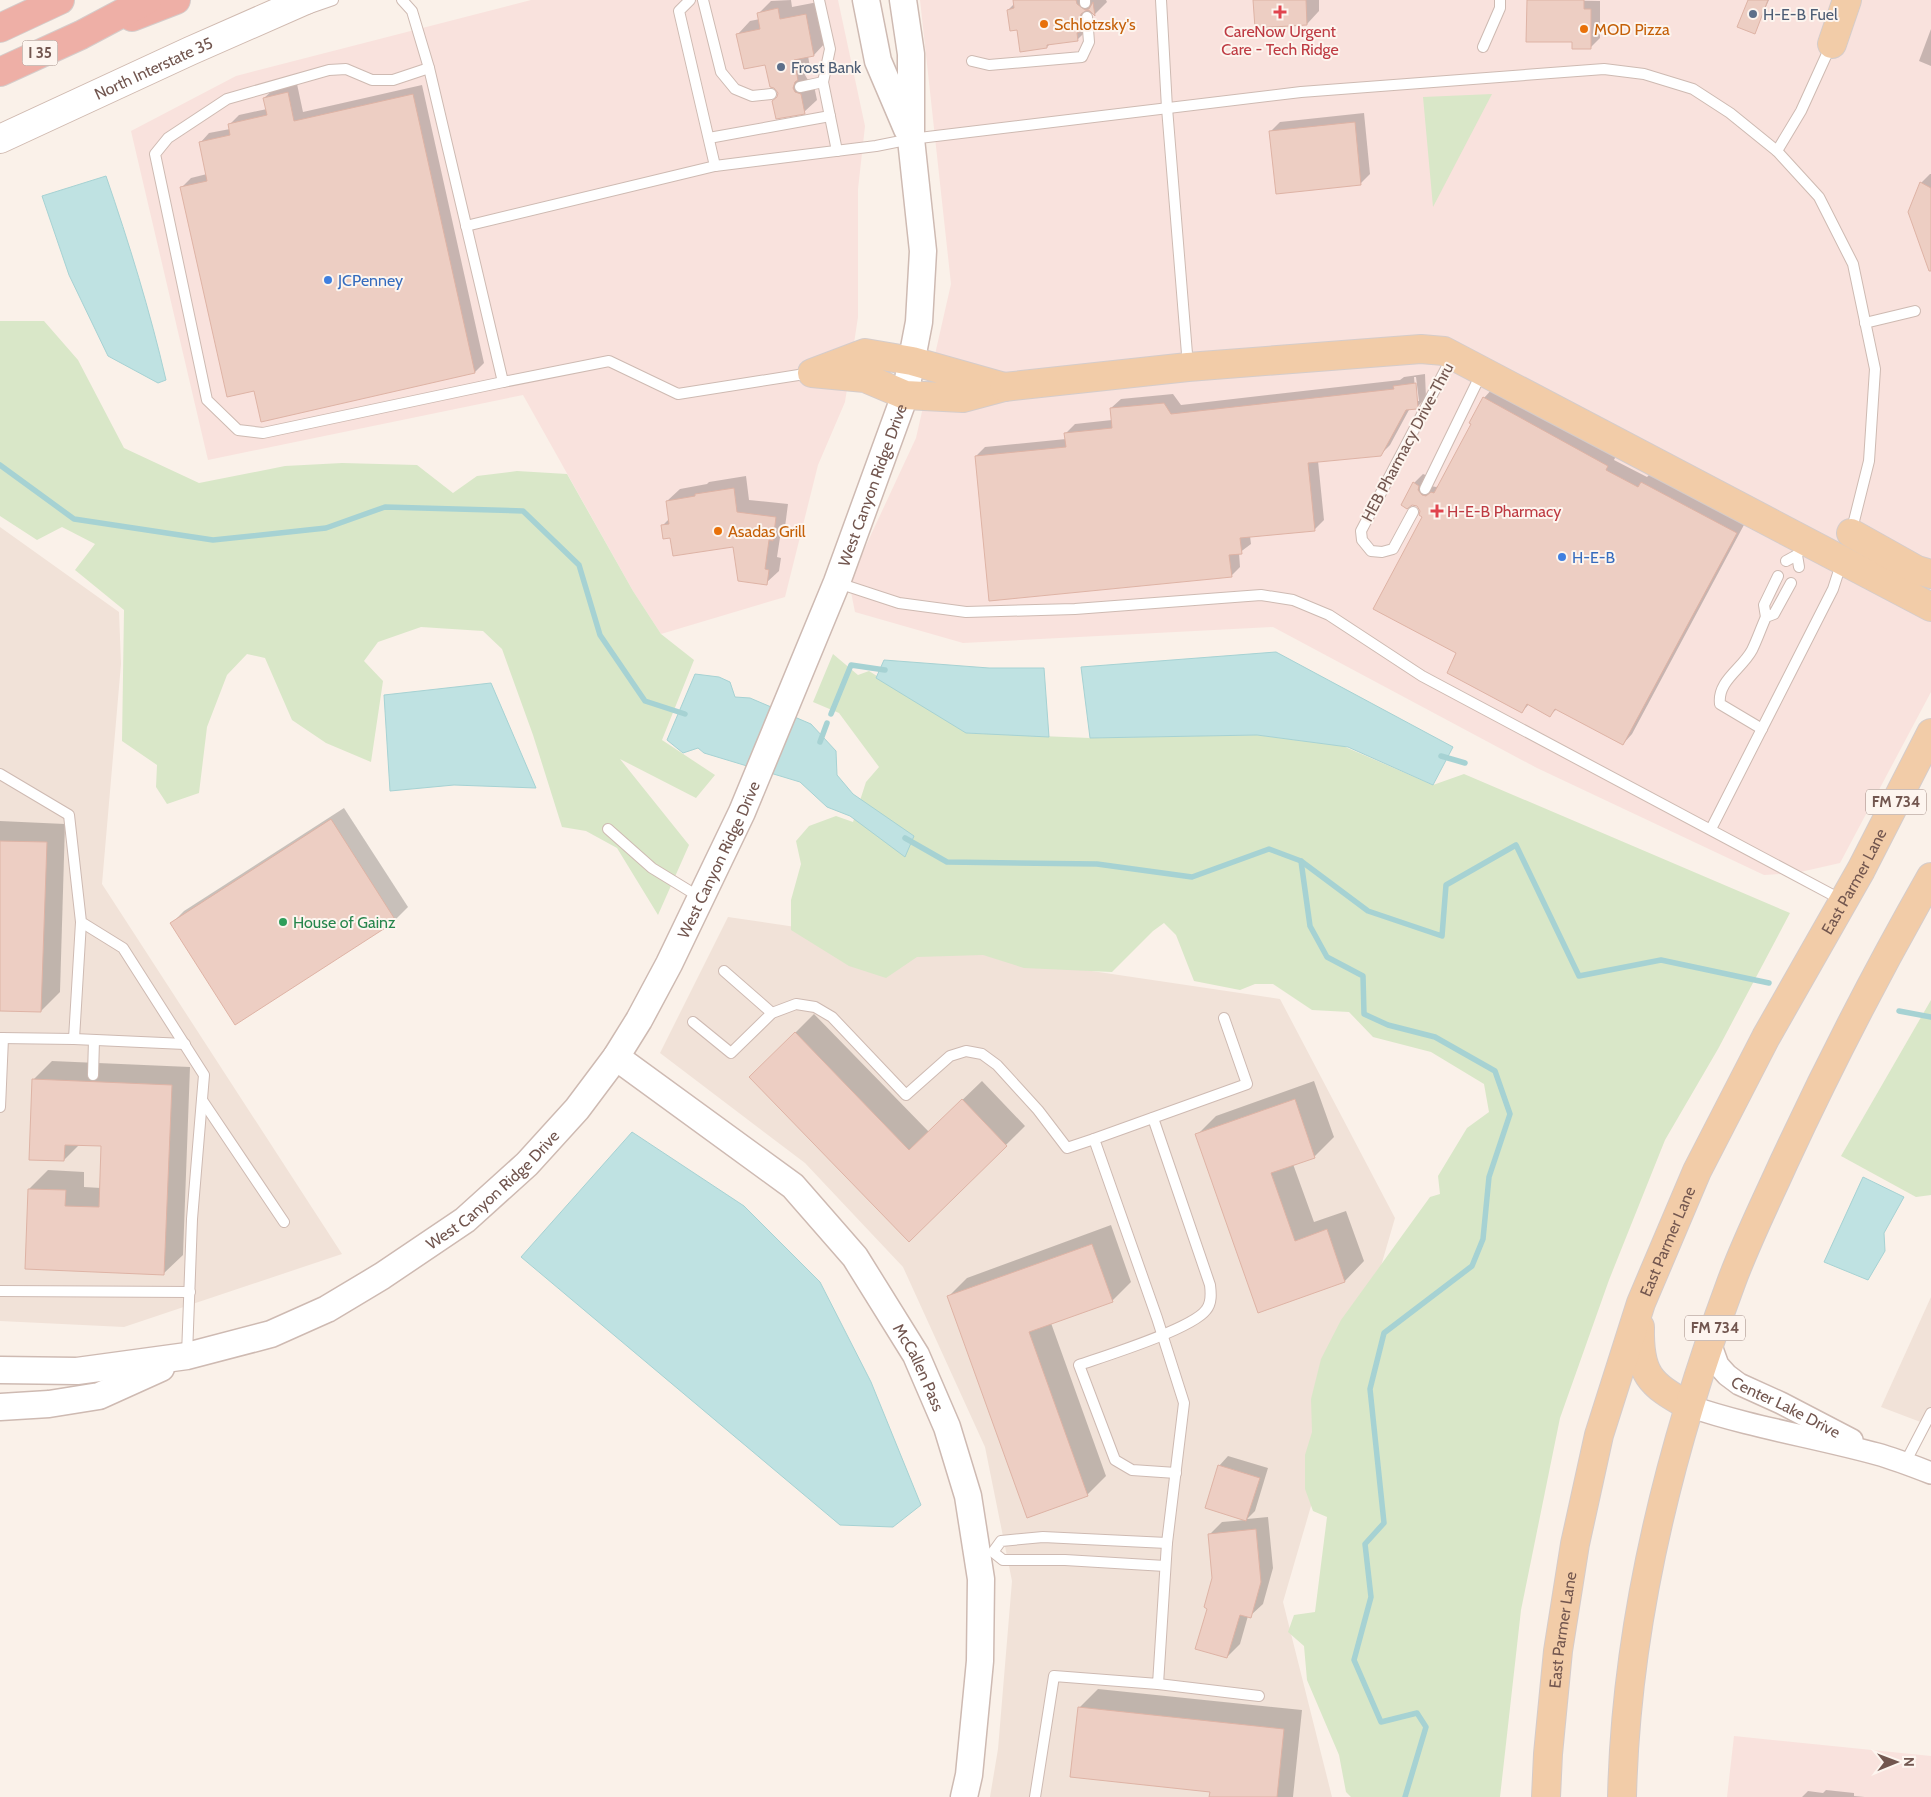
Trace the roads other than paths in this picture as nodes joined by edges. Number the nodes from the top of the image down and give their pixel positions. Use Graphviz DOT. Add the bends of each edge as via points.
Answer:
graph roads {
  1 [pos="60,0"];
  2 [pos="147,0"];
  3 [pos="176,0"];
  4 [pos="306,0"];
  5 [pos="333,0"];
  6 [pos="402,0"];
  7 [pos="690,0"];
  8 [pos="703,0"];
  9 [pos="819,0"];
  10 [pos="866,0"];
  11 [pos="903,0"];
  12 [pos="1161,0"];
  13 [pos="1500,0"];
  14 [pos="1847,0"];
  15 [pos="1087,17"];
  16 [pos="0,28"];
  17 [pos="81,35"];
  18 [pos="1832,44"];
  19 [pos="1483,47"];
  20 [pos="190,51"];
  21 [pos="972,61"];
  22 [pos="429,68"];
  23 [pos="0,72"];
  24 [pos="823,82"];
  25 [pos="800,88"];
  26 [pos="771,94"];
  27 [pos="1167,108"];
  28 [pos="830,116"];
  29 [pos="708,138"];
  30 [pos="0,139"];
  31 [pos="911,139"];
  32 [pos="837,151"];
  33 [pos="1777,151"];
  34 [pos="715,166"];
  35 [pos="466,226"];
  36 [pos="1915,311"];
  37 [pos="1865,323"];
  38 [pos="1452,356"];
  39 [pos="912,362"];
  40 [pos="1188,367"];
  41 [pos="1483,371"];
  42 [pos="812,373"];
  43 [pos="503,382"];
  44 [pos="1004,388"];
  45 [pos="905,395"];
  46 [pos="1425,489"];
  47 [pos="1413,512"];
  48 [pos="1846,547"];
  49 [pos="1801,555"];
  50 [pos="1786,561"];
  51 [pos="1926,575"];
  52 [pos="1778,576"];
  53 [pos="837,582"];
  54 [pos="1791,583"];
  55 [pos="1931,608"];
  56 [pos="1766,617"];
  57 [pos="1762,728"];
  58 [pos="1931,733"];
  59 [pos="0,774"];
  60 [pos="608,829"];
  61 [pos="1711,829"];
  62 [pos="1931,877"];
  63 [pos="701,898"];
  64 [pos="1844,901"];
  65 [pos="81,922"];
  66 [pos="724,971"];
  67 [pos="772,1013"];
  68 [pos="1224,1018"];
  69 [pos="693,1022"];
  70 [pos="1,1038"];
  71 [pos="74,1039"];
  72 [pos="94,1040"];
  73 [pos="185,1044"];
  74 [pos="616,1057"];
  75 [pos="93,1075"];
  76 [pos="202,1100"];
  77 [pos="0,1107"];
  78 [pos="1153,1118"];
  79 [pos="1094,1139"];
  80 [pos="284,1222"];
  81 [pos="0,1291"];
  82 [pos="190,1292"];
  83 [pos="1641,1303"];
  84 [pos="1163,1335"];
  85 [pos="1710,1343"];
  86 [pos="187,1356"];
  87 [pos="0,1370"];
  88 [pos="1689,1406"];
  89 [pos="0,1407"];
  90 [pos="1931,1413"];
  91 [pos="1878,1454"];
  92 [pos="1905,1463"];
  93 [pos="1176,1473"];
  94 [pos="1931,1473"];
  95 [pos="1168,1543"];
  96 [pos="985,1554"];
  97 [pos="1166,1566"];
  98 [pos="1158,1684"];
  99 [pos="1259,1696"];
  100 [pos="964,1797"];
  101 [pos="1035,1797"];
  102 [pos="1546,1797"];
  103 [pos="1622,1797"];
  1 -- 16 [label="highway, I 35"];
  2 -- 17 [label="highway, I 35"];
  3 -- 17 [label="highway"];
  4 -- 20 [label="main road, North Interstate 35"];
  5 -- 20 [label="lane"];
  6 -- 22 [label="lane" via="412,11"];
  7 -- 29 [label="lane" via="679,11"];
  8 -- 26 [label="lane" via="720,72 735,89 752,96"];
  9 -- 24 [label="lane" via="830,49"];
  10 -- 31 [label="street, West Canyon Ridge Drive" via="878,61"];
  11 -- 31 [label="street, West Canyon Ridge Drive" via="911,54"];
  12 -- 27 [label="lane"];
  13 -- 19 [label="lane" via="1500,8"];
  14 -- 18 [label="main road"];
  15 -- 21 [label="lane" via="1089,42 1082,57 988,65"];
  17 -- 23 [label="highway, I 35"];
  18 -- 33 [label="lane" via="1801,111"];
  20 -- 30 [label="main road, North Interstate 35"];
  22 -- 35 [label="lane"];
  22 -- 43 [label="lane" via="393,80 372,80 346,69 329,70 227,99 168,138 155,154 207,400 238,430 263,433"];
  24 -- 25 [label="lane"];
  24 -- 28 [label="lane"];
  27 -- 31 [label="lane"];
  27 -- 33 [label="lane" via="1301,92 1604,70 1644,74 1693,89"];
  27 -- 40 [label="lane"];
  28 -- 29 [label="lane"];
  28 -- 32 [label="lane"];
  29 -- 34 [label="lane"];
  31 -- 32 [label="lane"];
  31 -- 39 [label="street, West Canyon Ridge Drive" via="923,251 920,322"];
  32 -- 34 [label="lane"];
  33 -- 37 [label="lane" via="1819,197 1853,264"];
  34 -- 35 [label="lane"];
  35 -- 43 [label="lane"];
  36 -- 37 [label="lane"];
  37 -- 48 [label="lane" via="1875,369 1869,461"];
  38 -- 40 [label="main road" via="1444,351 1422,349"];
  38 -- 41 [label="main road"];
  38 -- 47 [label="lane, HEB Pharmacy Drive-Thru" via="1361,531 1362,540 1371,551 1393,548"];
  39 -- 42 [label="main road" via="866,353"];
  39 -- 44 [label="main road"];
  39 -- 45 [label="street, West Canyon Ridge Drive"];
  40 -- 44 [label="main road"];
  41 -- 46 [label="lane"];
  41 -- 49 [label="main road"];
  42 -- 43 [label="lane" via="678,394 610,361"];
  42 -- 45 [label="main road" via="865,378"];
  44 -- 45 [label="main road" via="963,398"];
  45 -- 53 [label="street, West Canyon Ridge Drive"];
  48 -- 49 [label="main road"];
  48 -- 51 [label="main road"];
  48 -- 55 [label="main road"];
  48 -- 57 [label="lane" via="1834,589"];
  49 -- 50 [label="lane"];
  52 -- 56 [label="lane" via="1764,605"];
  53 -- 61 [label="lane" via="899,603 966,612 1075,609 1261,595 1293,600 1329,615 1422,676"];
  53 -- 63 [label="street, West Canyon Ridge Drive" via="745,803"];
  54 -- 56 [label="lane" via="1774,614"];
  56 -- 57 [label="lane" via="1751,652 1724,685 1719,697 1720,704"];
  57 -- 61 [label="lane"];
  58 -- 64 [label="main road, East Parmer Lane / FM 734"];
  59 -- 65 [label="lane" via="69,815"];
  60 -- 63 [label="lane" via="652,868"];
  61 -- 64 [label="lane"];
  62 -- 85 [label="main road, FM 734" via="1803,1121 1731,1282"];
  63 -- 74 [label="street, West Canyon Ridge Drive" via="669,964"];
  64 -- 83 [label="main road, East Parmer Lane / FM 734" via="1766,1037 1697,1171"];
  65 -- 71 [label="lane"];
  65 -- 73 [label="lane" via="123,948"];
  66 -- 67 [label="lane"];
  67 -- 69 [label="lane" via="731,1053"];
  67 -- 79 [label="lane" via="796,1004 815,1008 832,1017 906,1095 950,1056 966,1051 982,1054 997,1065 1038,1110 1067,1148"];
  68 -- 78 [label="lane" via="1247,1084"];
  70 -- 71 [label="lane"];
  70 -- 77 [label="lane"];
  71 -- 72 [label="lane"];
  72 -- 73 [label="lane"];
  72 -- 75 [label="lane"];
  73 -- 76 [label="lane" via="204,1075"];
  74 -- 86 [label="street, West Canyon Ridge Drive" via="578,1109 527,1164 465,1220 327,1309 271,1334"];
  74 -- 96 [label="street, McCallen Pass" via="793,1186 855,1257 916,1355 947,1427"];
  76 -- 80 [label="lane"];
  76 -- 82 [label="lane" via="192,1219"];
  78 -- 79 [label="lane"];
  78 -- 84 [label="lane" via="1210,1284 1211,1298 1207,1310 1198,1318"];
  79 -- 84 [label="lane"];
  81 -- 82 [label="lane"];
  82 -- 86 [label="lane"];
  83 -- 88 [label="main road" via="1640,1344 1644,1367 1656,1384"];
  83 -- 102 [label="main road, East Parmer Lane / FM 734" via="1600,1435 1575,1544 1558,1651"];
  84 -- 93 [label="lane" via="1184,1403"];
  84 -- 93 [label="lane" via="1079,1365 1116,1460 1132,1470"];
  85 -- 88 [label="main road, FM 734"];
  85 -- 91 [label="street, Center Lake Drive" via="1718,1365 1739,1384 1781,1402"];
  86 -- 87 [label="street, West Canyon Ridge Drive" via="77,1372"];
  86 -- 89 [label="street, West Canyon Ridge Drive" via="99,1396"];
  88 -- 91 [label="street, Center Lake Drive" via="1772,1430"];
  88 -- 103 [label="main road, FM 734" via="1670,1472 1646,1579 1634,1659"];
  90 -- 92 [label="lane"];
  91 -- 92 [label="street, Center Lake Drive"];
  92 -- 94 [label="street, Center Lake Drive"];
  93 -- 95 [label="lane"];
  95 -- 96 [label="lane" via="1043,1536 1001,1541"];
  95 -- 97 [label="lane"];
  96 -- 97 [label="lane" via="1003,1560"];
  96 -- 100 [label="street, McCallen Pass" via="981,1579 980,1661"];
  97 -- 98 [label="lane"];
  98 -- 99 [label="lane"];
  98 -- 101 [label="lane" via="1054,1676"];
}
